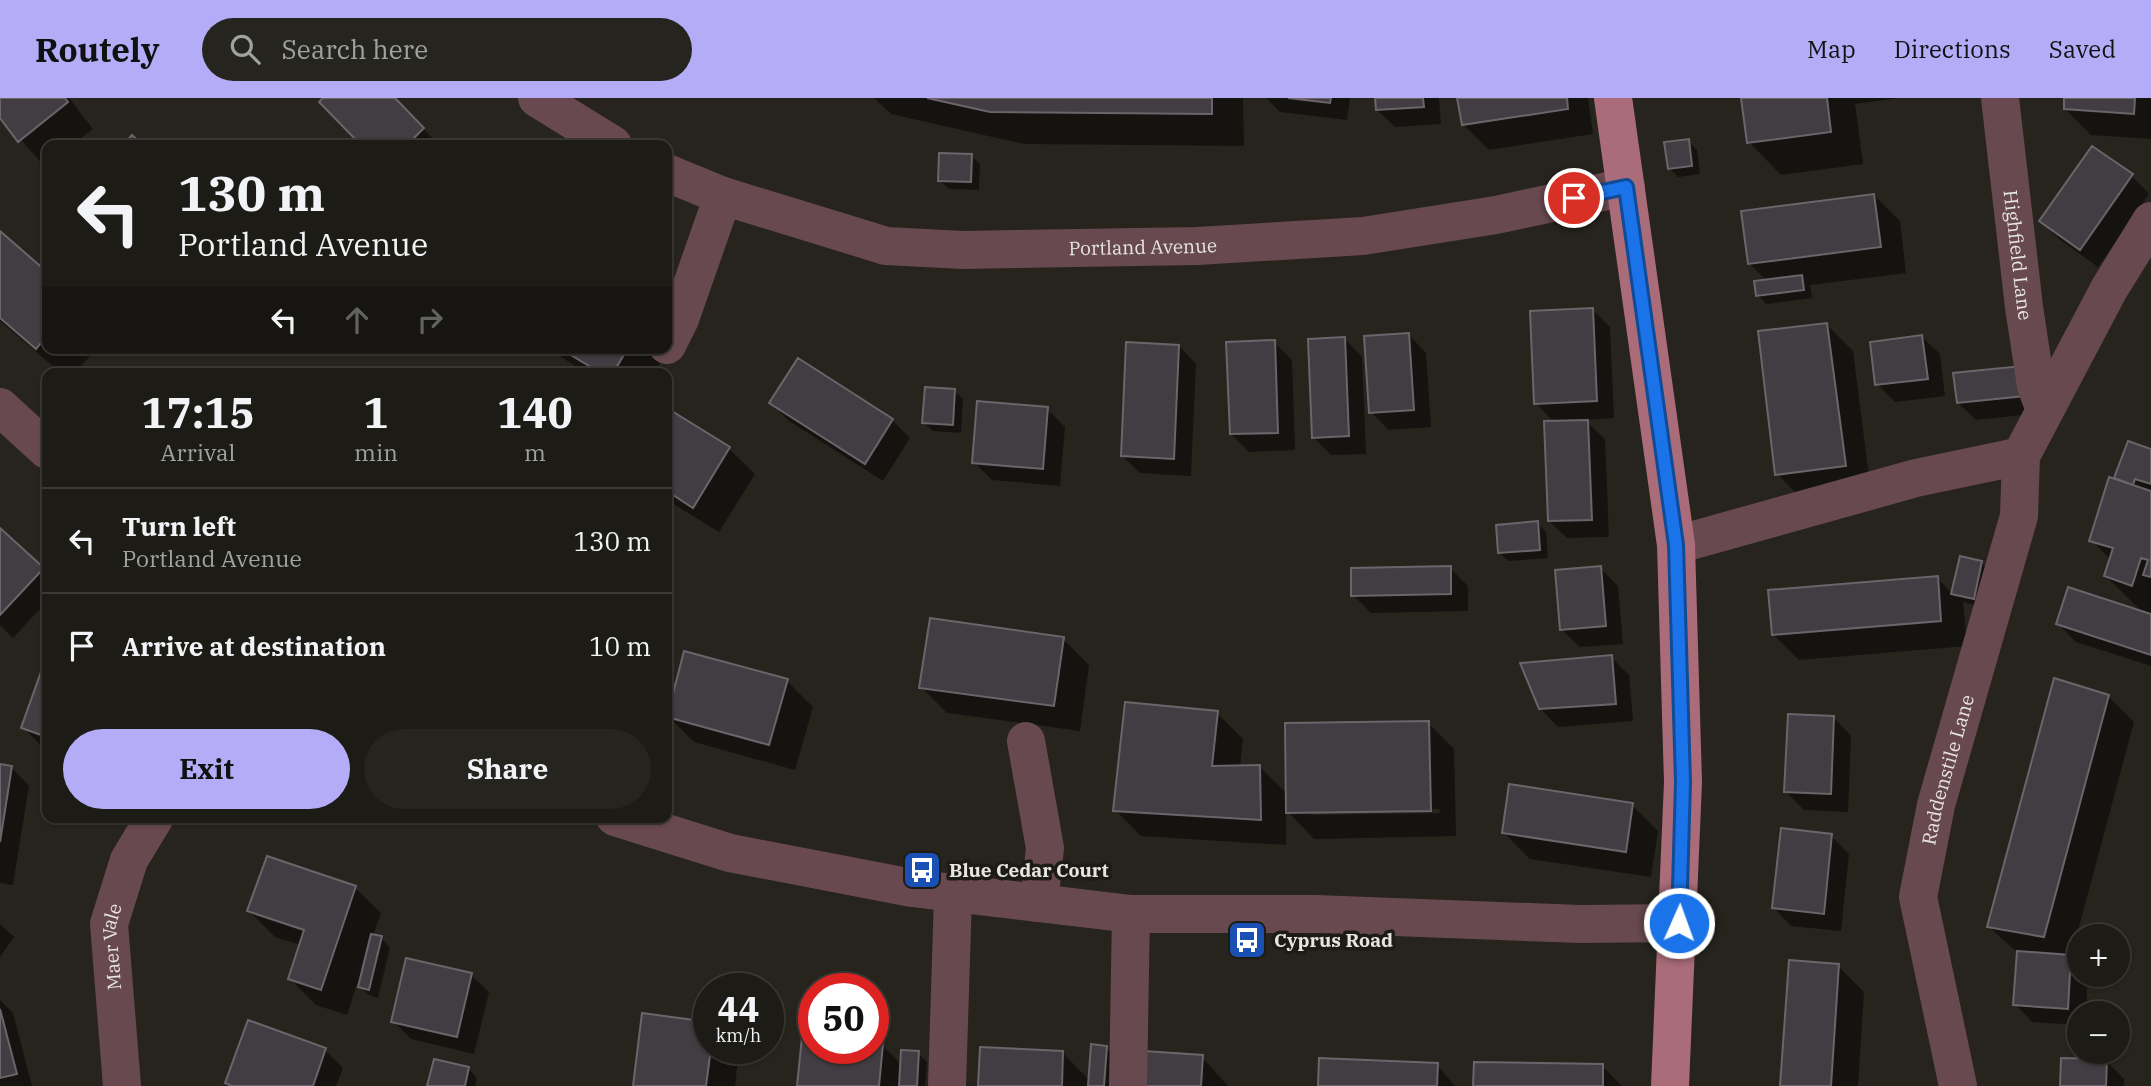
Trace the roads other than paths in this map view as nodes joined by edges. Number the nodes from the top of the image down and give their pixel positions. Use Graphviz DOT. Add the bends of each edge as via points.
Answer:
graph roads {
  1 [pos="537,98"];
  2 [pos="1613,98"];
  3 [pos="2000,98"];
  4 [pos="605,140"];
  5 [pos="672,175"];
  6 [pos="1626,187"];
  7 [pos="723,196"];
  8 [pos="2151,221"];
  9 [pos="672,334"];
  10 [pos="0,407"];
  11 [pos="2045,410"];
  12 [pos="42,445"];
  13 [pos="2021,456"];
  14 [pos="1676,545"];
  15 [pos="1026,741"];
  16 [pos="151,823"];
  17 [pos="634,823"];
  18 [pos="953,895"];
  19 [pos="1039,902"];
  20 [pos="1131,914"];
  21 [pos="1679,923"];
  22 [pos="122,1086"];
  23 [pos="947,1086"];
  24 [pos="1128,1086"];
  25 [pos="1670,1086"];
  26 [pos="1958,1086"];
  1 -- 4 [label="street"];
  2 -- 6 [label="main road"];
  3 -- 11 [label="street, Highfield Lane" via="2024,307 2036,386"];
  5 -- 7 [label="street, Portland Avenue"];
  6 -- 7 [label="street, Portland Avenue" via="1496,215 1363,236 1197,246 963,250 886,246"];
  6 -- 14 [label="main road"];
  7 -- 9 [label="street"];
  8 -- 11 [label="street, Raddenstile Lane"];
  10 -- 12 [label="street"];
  11 -- 13 [label="street, Raddenstile Lane"];
  13 -- 14 [label="street" via="1916,478"];
  13 -- 26 [label="street, Raddenstile Lane" via="2019,516 1936,805 1918,897"];
  14 -- 21 [label="main road" via="1683,782"];
  15 -- 19 [label="street" via="1045,848"];
  16 -- 22 [label="street, Maer Vale" via="129,860 109,924"];
  17 -- 18 [label="street" via="730,853"];
  18 -- 19 [label="street"];
  18 -- 23 [label="street"];
  19 -- 20 [label="street"];
  20 -- 21 [label="street"];
  20 -- 24 [label="street"];
  21 -- 25 [label="main road"];
}
